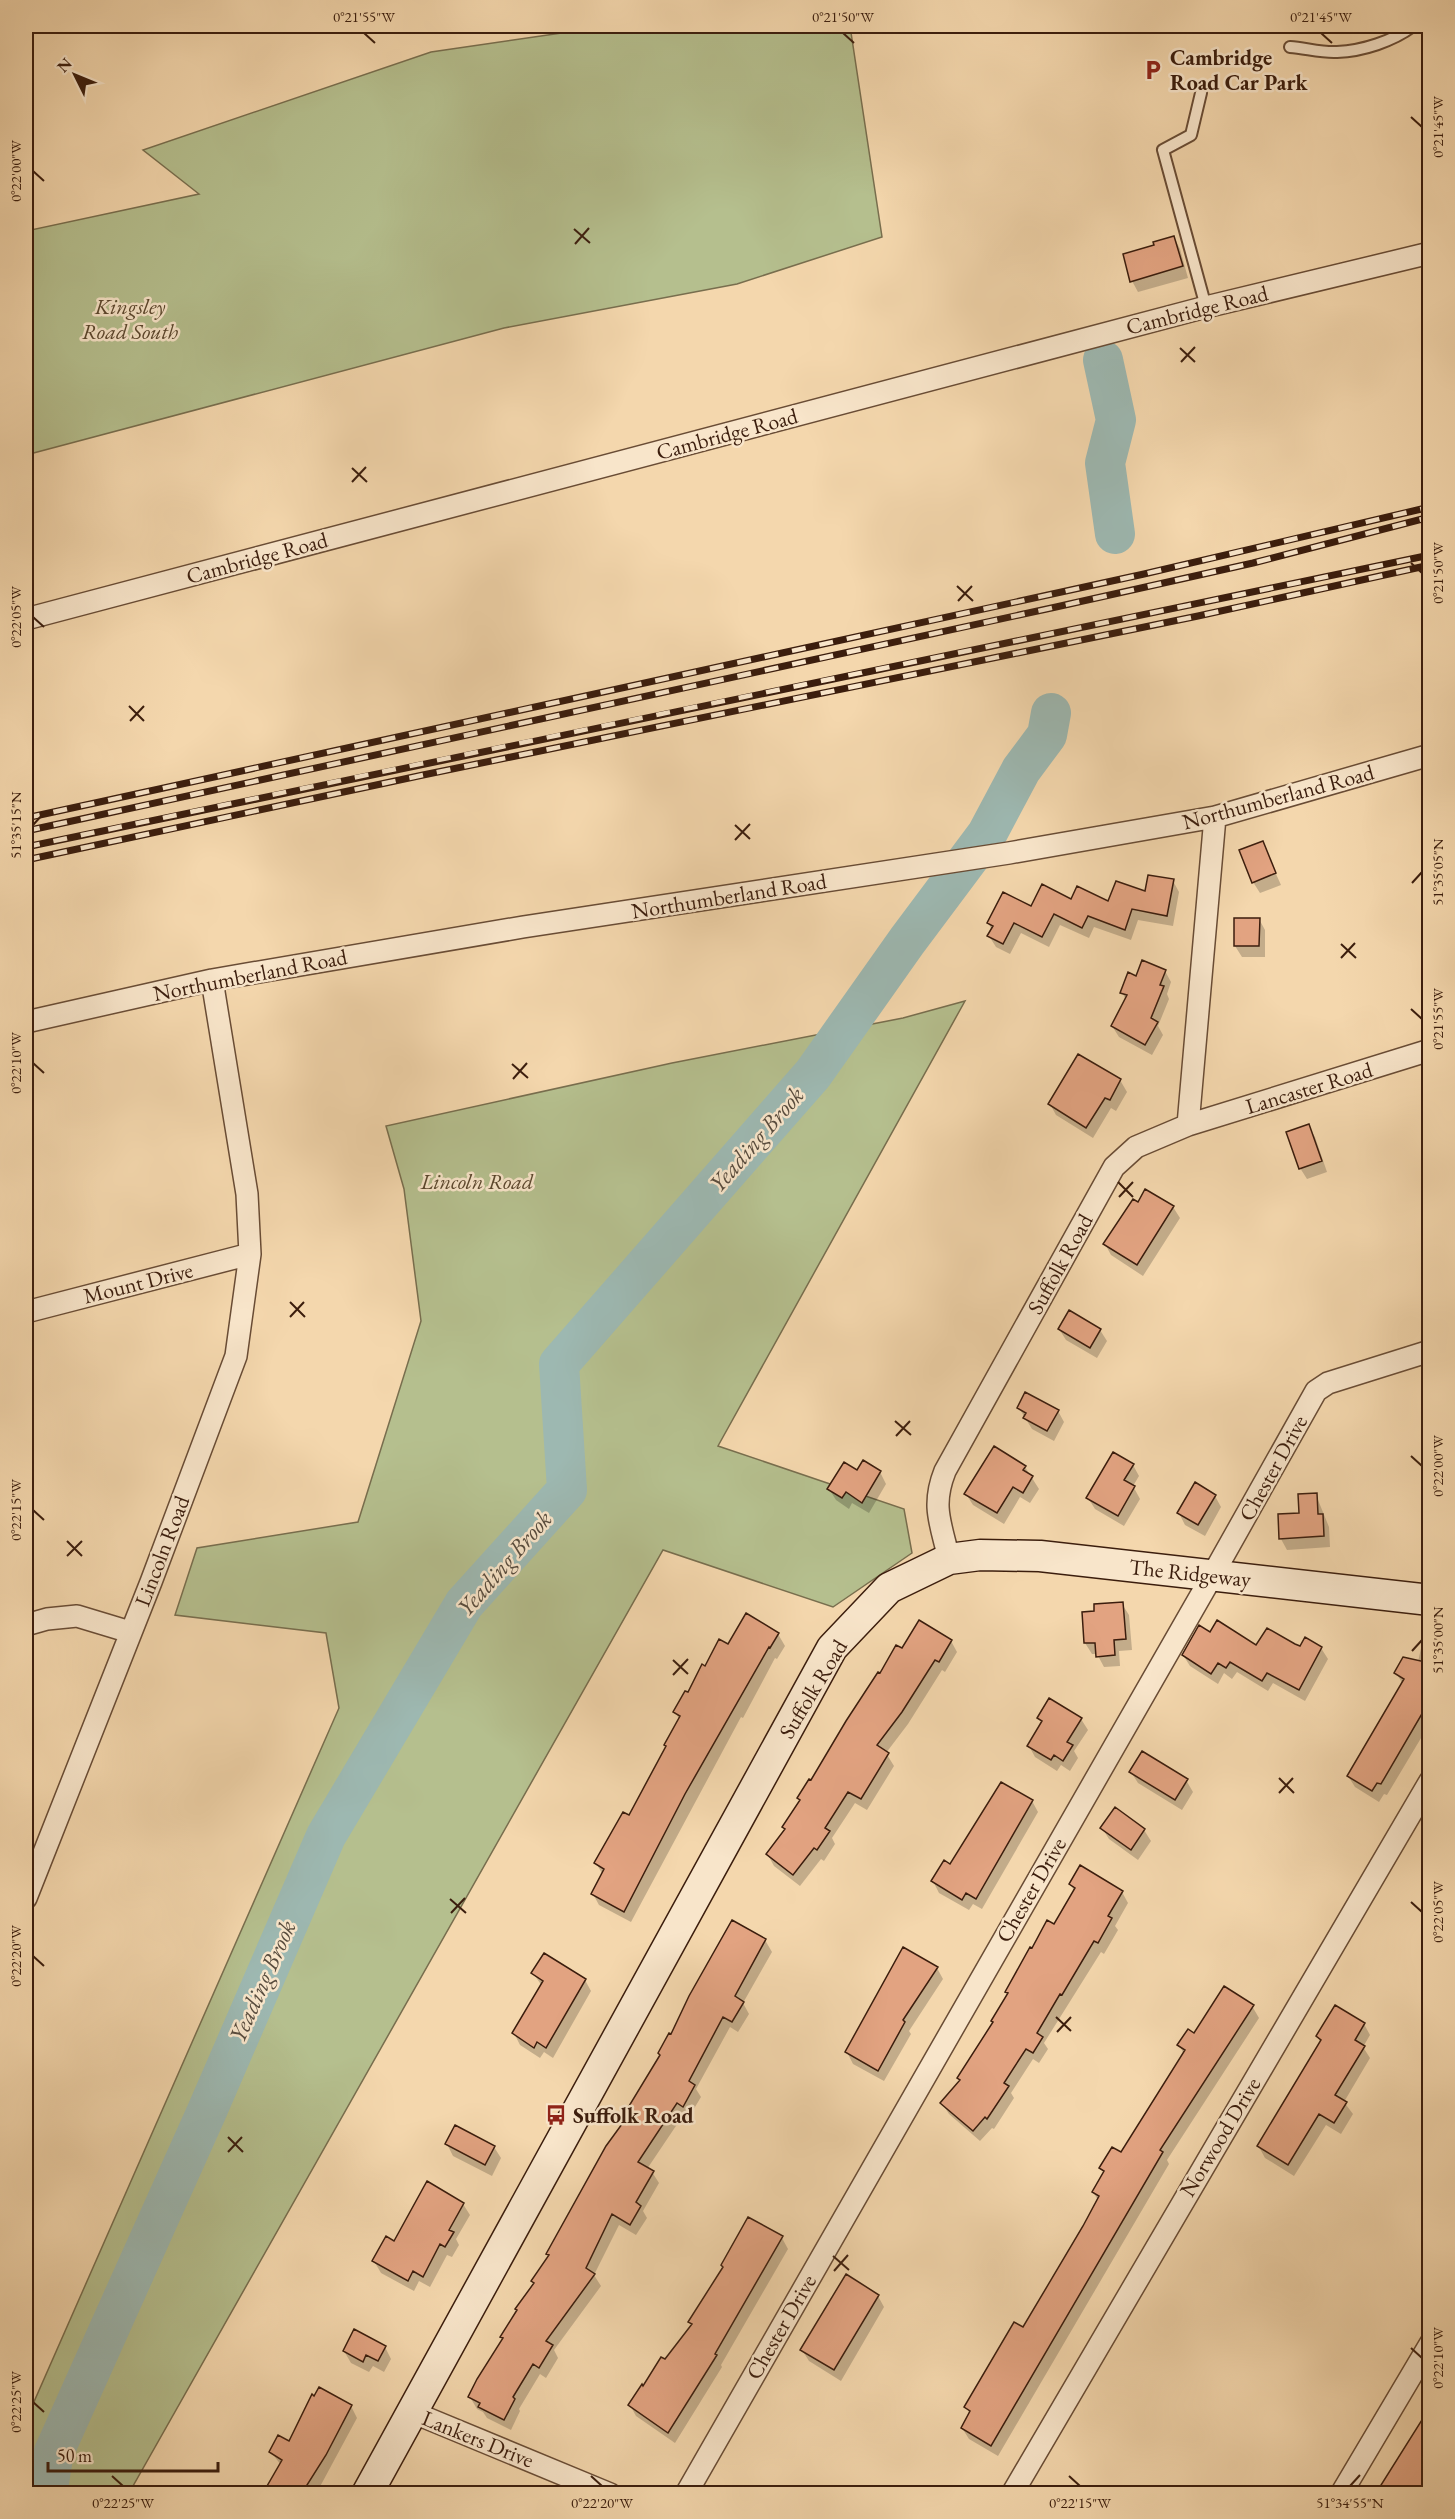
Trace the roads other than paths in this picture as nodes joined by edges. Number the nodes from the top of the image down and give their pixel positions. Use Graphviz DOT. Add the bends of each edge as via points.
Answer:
graph roads {
  1 [pos="1413,26"];
  2 [pos="1290,47"];
  3 [pos="1201,93"];
  4 [pos="1430,253"];
  5 [pos="1206,307"];
  6 [pos="26,619"];
  7 [pos="1430,755"];
  8 [pos="1215,817"];
  9 [pos="212,980"];
  10 [pos="26,1022"];
  11 [pos="1430,1050"];
  12 [pos="1188,1125"];
  13 [pos="250,1254"];
  14 [pos="26,1312"];
  15 [pos="1430,1351"];
  16 [pos="950,1559"];
  17 [pos="1212,1576"];
  18 [pos="1430,1600"];
  19 [pos="26,1625"];
  20 [pos="130,1632"];
  21 [pos="1430,1781"];
  22 [pos="26,1898"];
  23 [pos="1430,2344"];
  24 [pos="412,2412"];
  25 [pos="367,2493"];
  26 [pos="610,2493"];
  27 [pos="686,2493"];
  28 [pos="1012,2493"];
  29 [pos="1341,2493"];
  1 -- 2 [label="lane" via="1376,44 1337,52"];
  3 -- 5 [label="lane" via="1191,135 1163,150"];
  4 -- 5 [label="street, Cambridge Road"];
  5 -- 6 [label="street, Cambridge Road"];
  7 -- 8 [label="street, Northumberland Road"];
  8 -- 9 [label="street, Northumberland Road"];
  8 -- 12 [label="street"];
  9 -- 10 [label="street, Northumberland Road"];
  9 -- 13 [label="street, Lincoln Road" via="246,1194"];
  11 -- 12 [label="street, Lancaster Road"];
  12 -- 16 [label="street, Suffolk Road" via="1136,1147 1114,1167 945,1471 937,1491 938,1510"];
  13 -- 14 [label="street, Mount Drive"];
  13 -- 20 [label="street, Lincoln Road" via="236,1356"];
  15 -- 17 [label="street, Chester Drive" via="1328,1383 1316,1391"];
  16 -- 17 [label="street, The Ridgeway" via="1040,1556"];
  16 -- 24 [label="street, Suffolk Road" via="889,1588 832,1648"];
  17 -- 18 [label="street, The Ridgeway"];
  17 -- 27 [label="street, Chester Drive"];
  19 -- 20 [label="street" via="77,1616"];
  20 -- 22 [label="street, Lincoln Road"];
  21 -- 28 [label="street, Norwood Drive"];
  23 -- 29 [label="street"];
  24 -- 25 [label="street, Suffolk Road"];
  24 -- 26 [label="street, Lankers Drive"];
}
